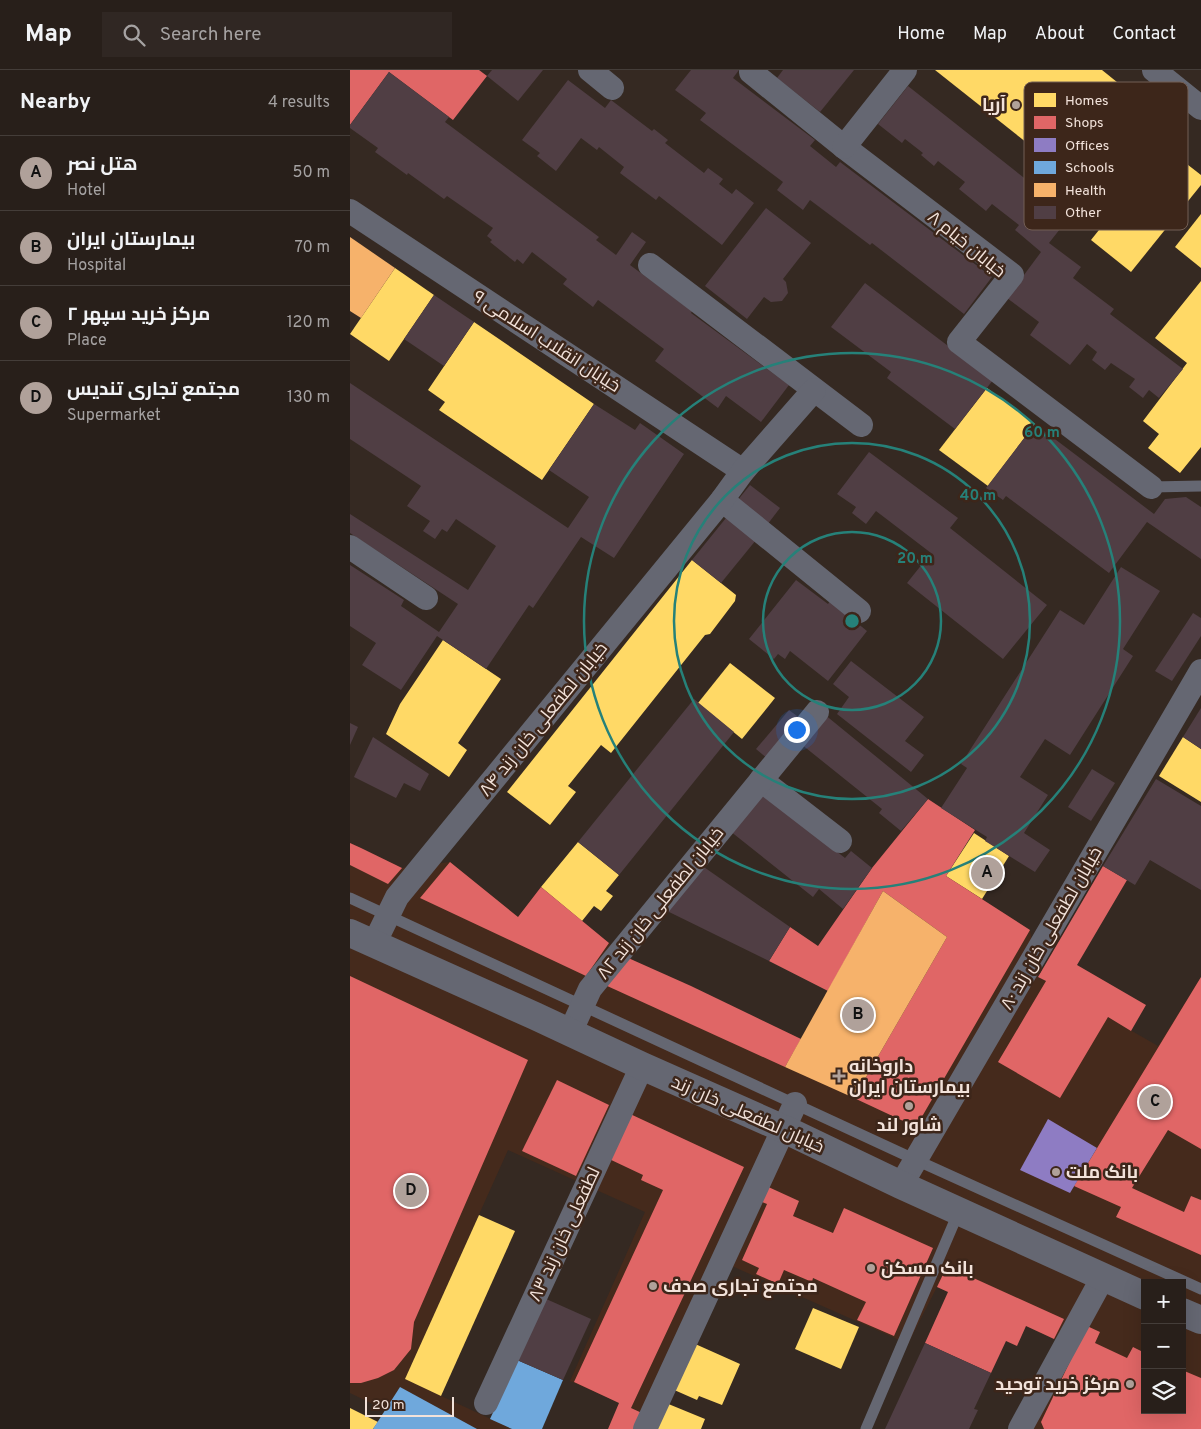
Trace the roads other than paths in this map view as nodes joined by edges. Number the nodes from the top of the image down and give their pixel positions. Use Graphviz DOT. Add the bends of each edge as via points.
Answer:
graph roads {
  1 [pos="590,70"];
  2 [pos="905,70"];
  3 [pos="1154,70"];
  4 [pos="751,72"];
  5 [pos="1169,82"];
  6 [pos="612,88"];
  7 [pos="1188,97"];
  8 [pos="1200,106"];
  9 [pos="844,147"];
  10 [pos="350,211"];
  11 [pos="650,265"];
  12 [pos="814,390"];
  13 [pos="861,425"];
  14 [pos="743,471"];
  15 [pos="1201,486"];
  16 [pos="1151,487"];
  17 [pos="722,500"];
  18 [pos="350,547"];
  19 [pos="426,598"];
  20 [pos="860,611"];
  21 [pos="1201,670"];
  22 [pos="817,712"];
  23 [pos="761,780"];
  24 [pos="840,841"];
  25 [pos="350,898"];
  26 [pos="387,916"];
  27 [pos="357,938"];
  28 [pos="582,1005"];
  29 [pos="570,1033"];
  30 [pos="642,1066"];
  31 [pos="795,1104"];
  32 [pos="784,1129"];
  33 [pos="916,1160"];
  34 [pos="901,1185"];
  35 [pos="959,1211"];
  36 [pos="1103,1277"];
  37 [pos="1201,1289"];
  38 [pos="1141,1294"];
  39 [pos="1186,1314"];
  40 [pos="1201,1320"];
  41 [pos="486,1403"];
  42 [pos="645,1429"];
  43 [pos="866,1429"];
  44 [pos="1020,1429"];
  1 -- 6 [label="street"];
  2 -- 9 [label="street"];
  3 -- 5 [label="street"];
  4 -- 9 [label="street, خیابان خیام ۸"];
  7 -- 8 [label="street"];
  9 -- 16 [label="street, خیابان خیام ۸" via="1012,275 959,342"];
  10 -- 14 [label="street, خیابان انقلاب اسلامی ۹"];
  11 -- 12 [label="street"];
  12 -- 13 [label="street"];
  12 -- 14 [label="street, خیابان لطفعلی خان زند ۸۴"];
  14 -- 17 [label="street, خیابان لطفعلی خان زند ۸۴"];
  15 -- 16 [label="lane, خیابان خیام ۸"];
  17 -- 20 [label="street"];
  17 -- 26 [label="street, خیابان لطفعلی خان زند ۸۴" via="397,897"];
  18 -- 19 [label="street"];
  21 -- 33 [label="street, خیابان لطفعلی خان زند ۸۰"];
  22 -- 23 [label="street, خیابان لطفعلی خان زند ۸۲"];
  23 -- 24 [label="street"];
  23 -- 28 [label="street, خیابان لطفعلی خان زند ۸۲" via="590,989"];
  25 -- 26 [label="lane"];
  26 -- 27 [label="street, خیابان لطفعلی خان زند ۸۴"];
  26 -- 28 [label="lane"];
  27 -- 29 [label="street, خیابان لطفعلی خان زند"];
  28 -- 29 [label="street, خیابان لطفعلی خان زند ۸۲"];
  28 -- 31 [label="lane"];
  29 -- 30 [label="street, خیابان لطفعلی خان زند"];
  30 -- 32 [label="street, خیابان لطفعلی خان زند"];
  30 -- 41 [label="street, لطفعلی خان زند ۸۳"];
  31 -- 32 [label="street"];
  31 -- 33 [label="lane"];
  32 -- 34 [label="street, خیابان لطفعلی خان زند"];
  32 -- 42 [label="street"];
  33 -- 34 [label="street, خیابان لطفعلی خان زند ۸۰"];
  33 -- 37 [label="lane"];
  34 -- 35 [label="street, خیابان لطفعلی خان زند"];
  35 -- 36 [label="street, خیابان لطفعلی خان زند"];
  35 -- 43 [label="lane"];
  36 -- 38 [label="street, خیابان لطفعلی خان زند"];
  36 -- 44 [label="street"];
  39 -- 40 [label="street"];
}
